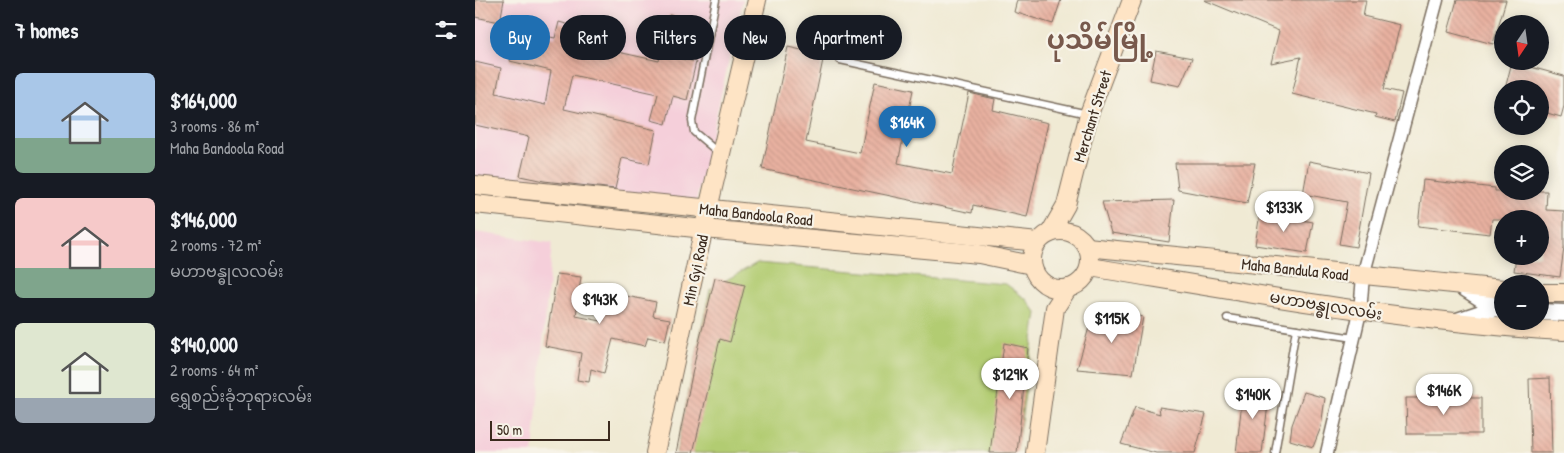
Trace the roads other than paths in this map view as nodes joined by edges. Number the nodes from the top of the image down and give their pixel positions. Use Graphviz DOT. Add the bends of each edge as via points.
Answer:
graph roads {
  1 [pos="716,0"];
  2 [pos="757,0"];
  3 [pos="1132,0"];
  4 [pos="1437,0"];
  5 [pos="840,60"];
  6 [pos="1089,114"];
  7 [pos="721,155"];
  8 [pos="475,185"];
  9 [pos="475,204"];
  10 [pos="1066,205"];
  11 [pos="708,209"];
  12 [pos="704,229"];
  13 [pos="1072,233"];
  14 [pos="1044,237"];
  15 [pos="1087,247"];
  16 [pos="1032,265"];
  17 [pos="1090,266"];
  18 [pos="1363,276"];
  19 [pos="1045,284"];
  20 [pos="1460,285"];
  21 [pos="1068,288"];
  22 [pos="1494,288"];
  23 [pos="1549,292"];
  24 [pos="1564,293"];
  25 [pos="1494,305"];
  26 [pos="1055,308"];
  27 [pos="1494,310"];
  28 [pos="1361,312"];
  29 [pos="1549,312"];
  30 [pos="1564,313"];
  31 [pos="1227,318"];
  32 [pos="1453,322"];
  33 [pos="1296,329"];
  34 [pos="1564,331"];
  35 [pos="1354,338"];
  36 [pos="655,453"];
  37 [pos="1035,453"];
  38 [pos="1275,453"];
  39 [pos="1327,453"];
  1 -- 7 [label="lane" via="692,121 693,132"];
  2 -- 7 [label="main road, Min Gyi Road"];
  3 -- 6 [label="main road, Merchant Street"];
  4 -- 18 [label="street"];
  5 -- 6 [label="lane"];
  6 -- 10 [label="main road, Merchant Street"];
  7 -- 11 [label="main road, Min Gyi Road"];
  8 -- 11 [label="main road, Maha Bandoola Road"];
  9 -- 12 [label="main road, Maha Bandoola Road"];
  10 -- 13 [label="main road, Merchant Street"];
  10 -- 14 [label="main road, Merchant Street"];
  11 -- 12 [label="main road, Min Gyi Road"];
  11 -- 14 [label="main road, Maha Bandoola Road"];
  12 -- 16 [label="main road, Maha Bandoola Road" via="979,254"];
  12 -- 36 [label="main road, Min Gyi Road"];
  13 -- 14 [label="main road" via="1062,231"];
  13 -- 15 [label="main road"];
  14 -- 16 [label="main road" via="1032,256"];
  15 -- 17 [label="main road"];
  15 -- 18 [label="main road, Maha Bandula Road"];
  16 -- 19 [label="main road" via="1035,274"];
  17 -- 21 [label="main road" via="1082,280"];
  17 -- 28 [label="main road, မဟာဗန္ဓုလလမ်း"];
  18 -- 20 [label="main road, Maha Bandula Road"];
  18 -- 28 [label="street"];
  19 -- 21 [label="main road"];
  19 -- 26 [label="main road"];
  20 -- 22 [label="main road, Maha Bandula Road"];
  20 -- 25 [label="street"];
  21 -- 26 [label="main road"];
  23 -- 24 [label="main road"];
  26 -- 37 [label="main road"];
  27 -- 32 [label="street"];
  28 -- 32 [label="main road, မဟာဗန္ဓုလလမ်း"];
  28 -- 35 [label="street"];
  29 -- 30 [label="street"];
  31 -- 33 [label="lane"];
  32 -- 34 [label="main road, မဟာဗန္ဓုလလမ်း"];
  33 -- 35 [label="lane"];
  33 -- 38 [label="lane"];
  35 -- 39 [label="street"];
}
